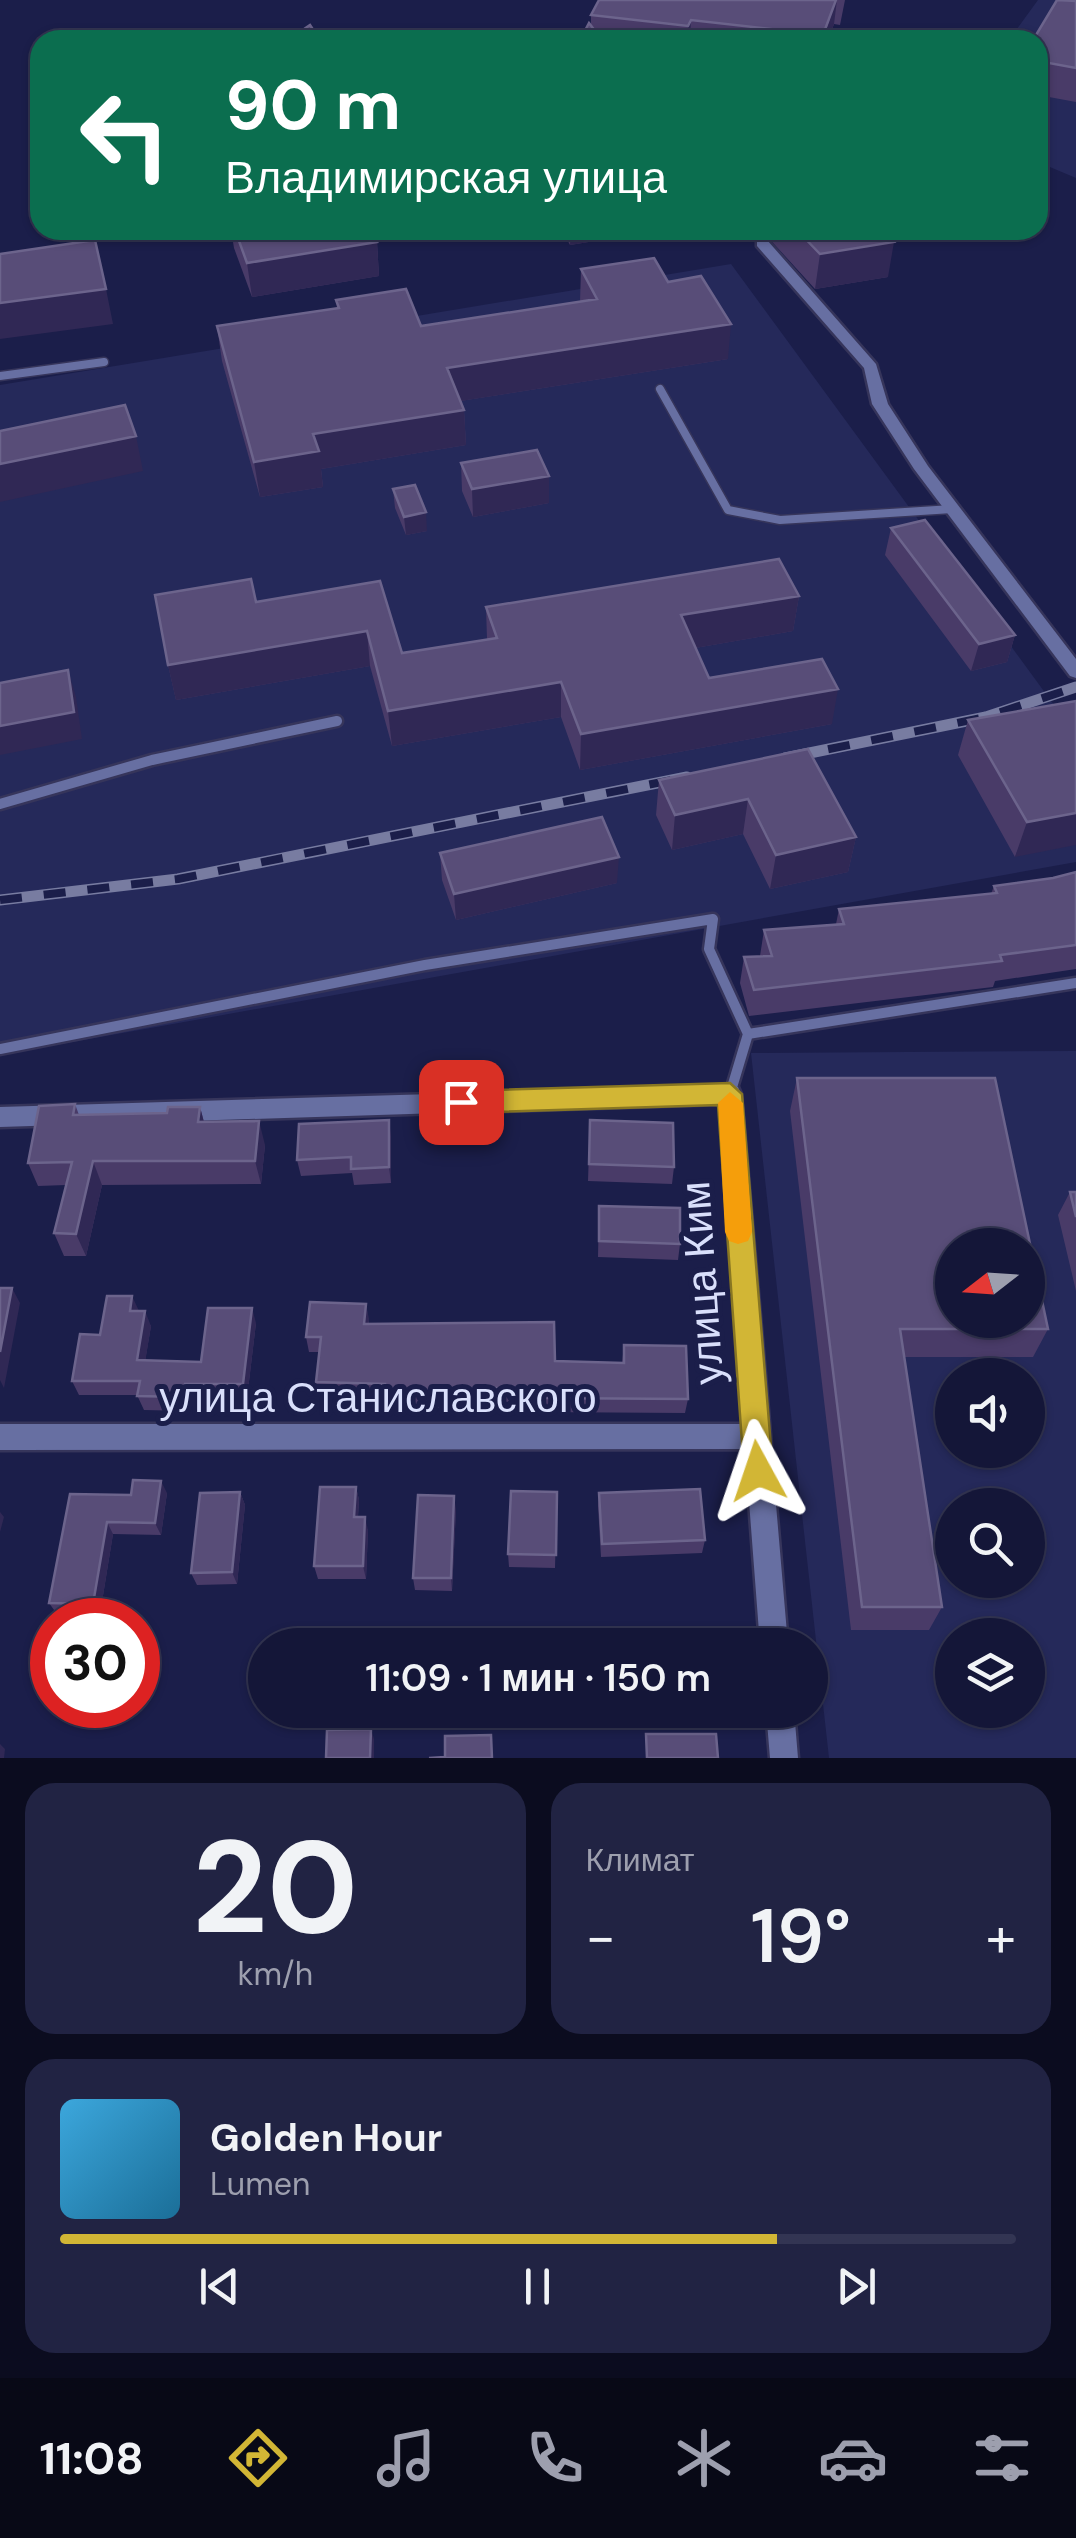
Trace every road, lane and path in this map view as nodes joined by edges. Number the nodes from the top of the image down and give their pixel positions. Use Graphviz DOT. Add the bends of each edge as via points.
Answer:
graph roads {
  1 [pos="762,243"];
  2 [pos="104,362"];
  3 [pos="0,376"];
  4 [pos="660,388"];
  5 [pos="952,509"];
  6 [pos="1076,672"];
  7 [pos="337,721"];
  8 [pos="0,804"];
  9 [pos="1076,984"];
  10 [pos="748,1034"];
  11 [pos="0,1049"];
  12 [pos="730,1094"];
  13 [pos="0,1116"];
  14 [pos="755,1436"];
  15 [pos="0,1437"];
  16 [pos="772,1628"];
  17 [pos="782,1728"];
  18 [pos="784,1758"];
  1 -- 5 [label="street" via="872,367 880,404"];
  2 -- 3 [label="lane"];
  4 -- 5 [label="lane" via="728,510 780,520"];
  5 -- 6 [label="street"];
  7 -- 8 [label="lane" via="152,760"];
  9 -- 10 [label="lane"];
  10 -- 11 [label="lane" via="709,948 712,918 425,965"];
  10 -- 12 [label="lane"];
  12 -- 13 [label="street"];
  12 -- 14 [label="street, улица Ким"];
  14 -- 15 [label="street, улица Станиславского"];
  14 -- 16 [label="street, улица Ким"];
  17 -- 18 [label="street"];
}
